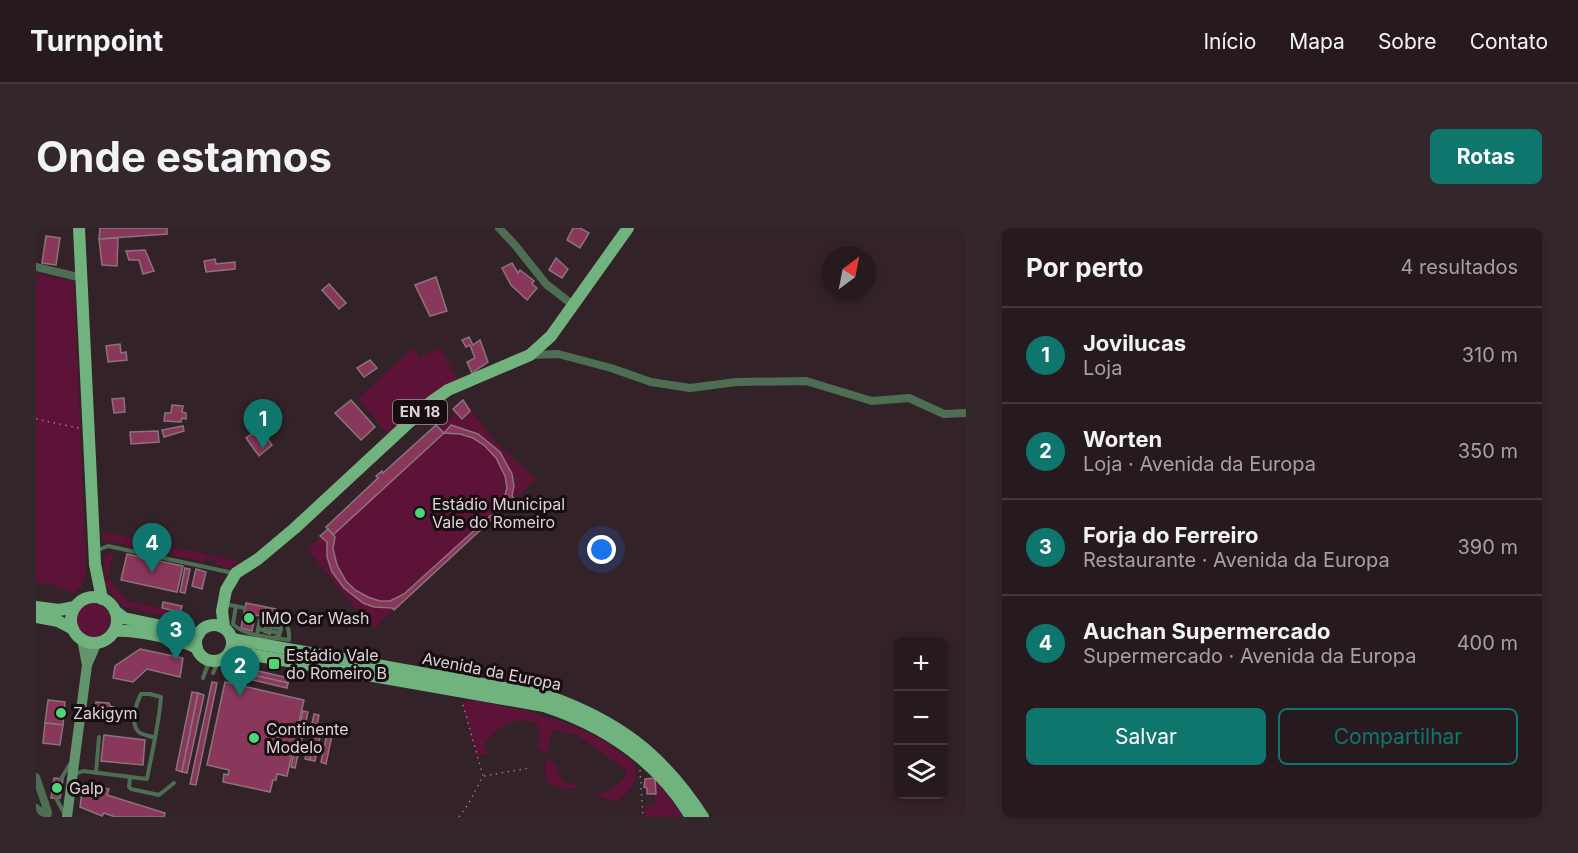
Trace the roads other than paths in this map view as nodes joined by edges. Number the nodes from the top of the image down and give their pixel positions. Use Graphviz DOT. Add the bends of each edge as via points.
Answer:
graph roads {
  1 [pos="80,228"];
  2 [pos="499,228"];
  3 [pos="628,228"];
  4 [pos="36,267"];
  5 [pos="82,278"];
  6 [pos="573,305"];
  7 [pos="530,355"];
  8 [pos="966,413"];
  9 [pos="95,552"];
  10 [pos="236,573"];
  11 [pos="96,575"];
  12 [pos="87,599"];
  13 [pos="102,599"];
  14 [pos="36,607"];
  15 [pos="75,607"];
  16 [pos="227,607"];
  17 [pos="245,608"];
  18 [pos="115,611"];
  19 [pos="275,614"];
  20 [pos="36,617"];
  21 [pos="218,626"];
  22 [pos="73,629"];
  23 [pos="258,629"];
  24 [pos="114,631"];
  25 [pos="280,631"];
  26 [pos="199,634"];
  27 [pos="274,637"];
  28 [pos="82,639"];
  29 [pos="97,642"];
  30 [pos="231,645"];
  31 [pos="201,653"];
  32 [pos="219,660"];
  33 [pos="87,665"];
  34 [pos="213,673"];
  35 [pos="203,678"];
  36 [pos="99,737"];
  37 [pos="155,738"];
  38 [pos="76,767"];
  39 [pos="96,773"];
  40 [pos="36,777"];
  41 [pos="130,777"];
  42 [pos="61,779"];
  43 [pos="174,783"];
  44 [pos="56,798"];
  45 [pos="36,808"];
  46 [pos="47,817"];
  47 [pos="67,817"];
  48 [pos="692,817"];
  49 [pos="703,817"];
  1 -- 5 [label="main road"];
  2 -- 6 [label="street" via="546,284"];
  3 -- 6 [label="main road, EN 18"];
  4 -- 5 [label="street"];
  5 -- 9 [label="main road"];
  6 -- 7 [label="main road, EN 18" via="551,336"];
  7 -- 8 [label="street" via="558,354 651,382 690,388 736,382 806,381 872,401 909,398 944,414"];
  7 -- 10 [label="main road, EN 18" via="448,390 431,402 295,528"];
  9 -- 10 [label="lane" via="108,546"];
  9 -- 11 [label="main road"];
  10 -- 16 [label="main road" via="226,590"];
  11 -- 12 [label="main road"];
  11 -- 13 [label="main road"];
  12 -- 13 [label="main road"];
  12 -- 15 [label="main road"];
  13 -- 18 [label="main road"];
  14 -- 15 [label="main road"];
  15 -- 22 [label="main road" via="71,616"];
  16 -- 17 [label="lane"];
  16 -- 21 [label="main road"];
  16 -- 23 [label="lane" via="237,628"];
  18 -- 24 [label="main road"];
  18 -- 26 [label="main road" via="124,618"];
  19 -- 27 [label="lane" via="282,616 290,636 289,640"];
  20 -- 22 [label="main road"];
  21 -- 26 [label="main road" via="204,628"];
  21 -- 30 [label="main road"];
  22 -- 28 [label="main road"];
  23 -- 25 [label="lane"];
  23 -- 25 [label="lane" via="260,620 278,623"];
  23 -- 27 [label="lane"];
  24 -- 29 [label="main road"];
  24 -- 31 [label="main road" via="186,643"];
  25 -- 27 [label="lane"];
  26 -- 31 [label="main road"];
  28 -- 29 [label="main road"];
  28 -- 33 [label="main road"];
  29 -- 33 [label="main road"];
  30 -- 32 [label="main road" via="226,657"];
  30 -- 48 [label="main road, Avenida da Europa" via="567,713 634,751"];
  30 -- 49 [label="main road, Avenida da Europa" via="545,695 570,704 635,740 666,767"];
  31 -- 32 [label="main road"];
  31 -- 35 [label="lane" via="207,667"];
  32 -- 34 [label="lane"];
  33 -- 38 [label="main road"];
  36 -- 39 [label="lane"];
  37 -- 37 [label="lane" via="161,697 141,694 134,723 141,734"];
  37 -- 41 [label="lane" via="147,779"];
  38 -- 39 [label="lane"];
  38 -- 42 [label="lane"];
  38 -- 47 [label="main road"];
  39 -- 41 [label="lane"];
  40 -- 46 [label="street"];
  41 -- 43 [label="lane" via="131,789 159,795"];
  44 -- 47 [label="lane"];
  45 -- 46 [label="street"];
}
